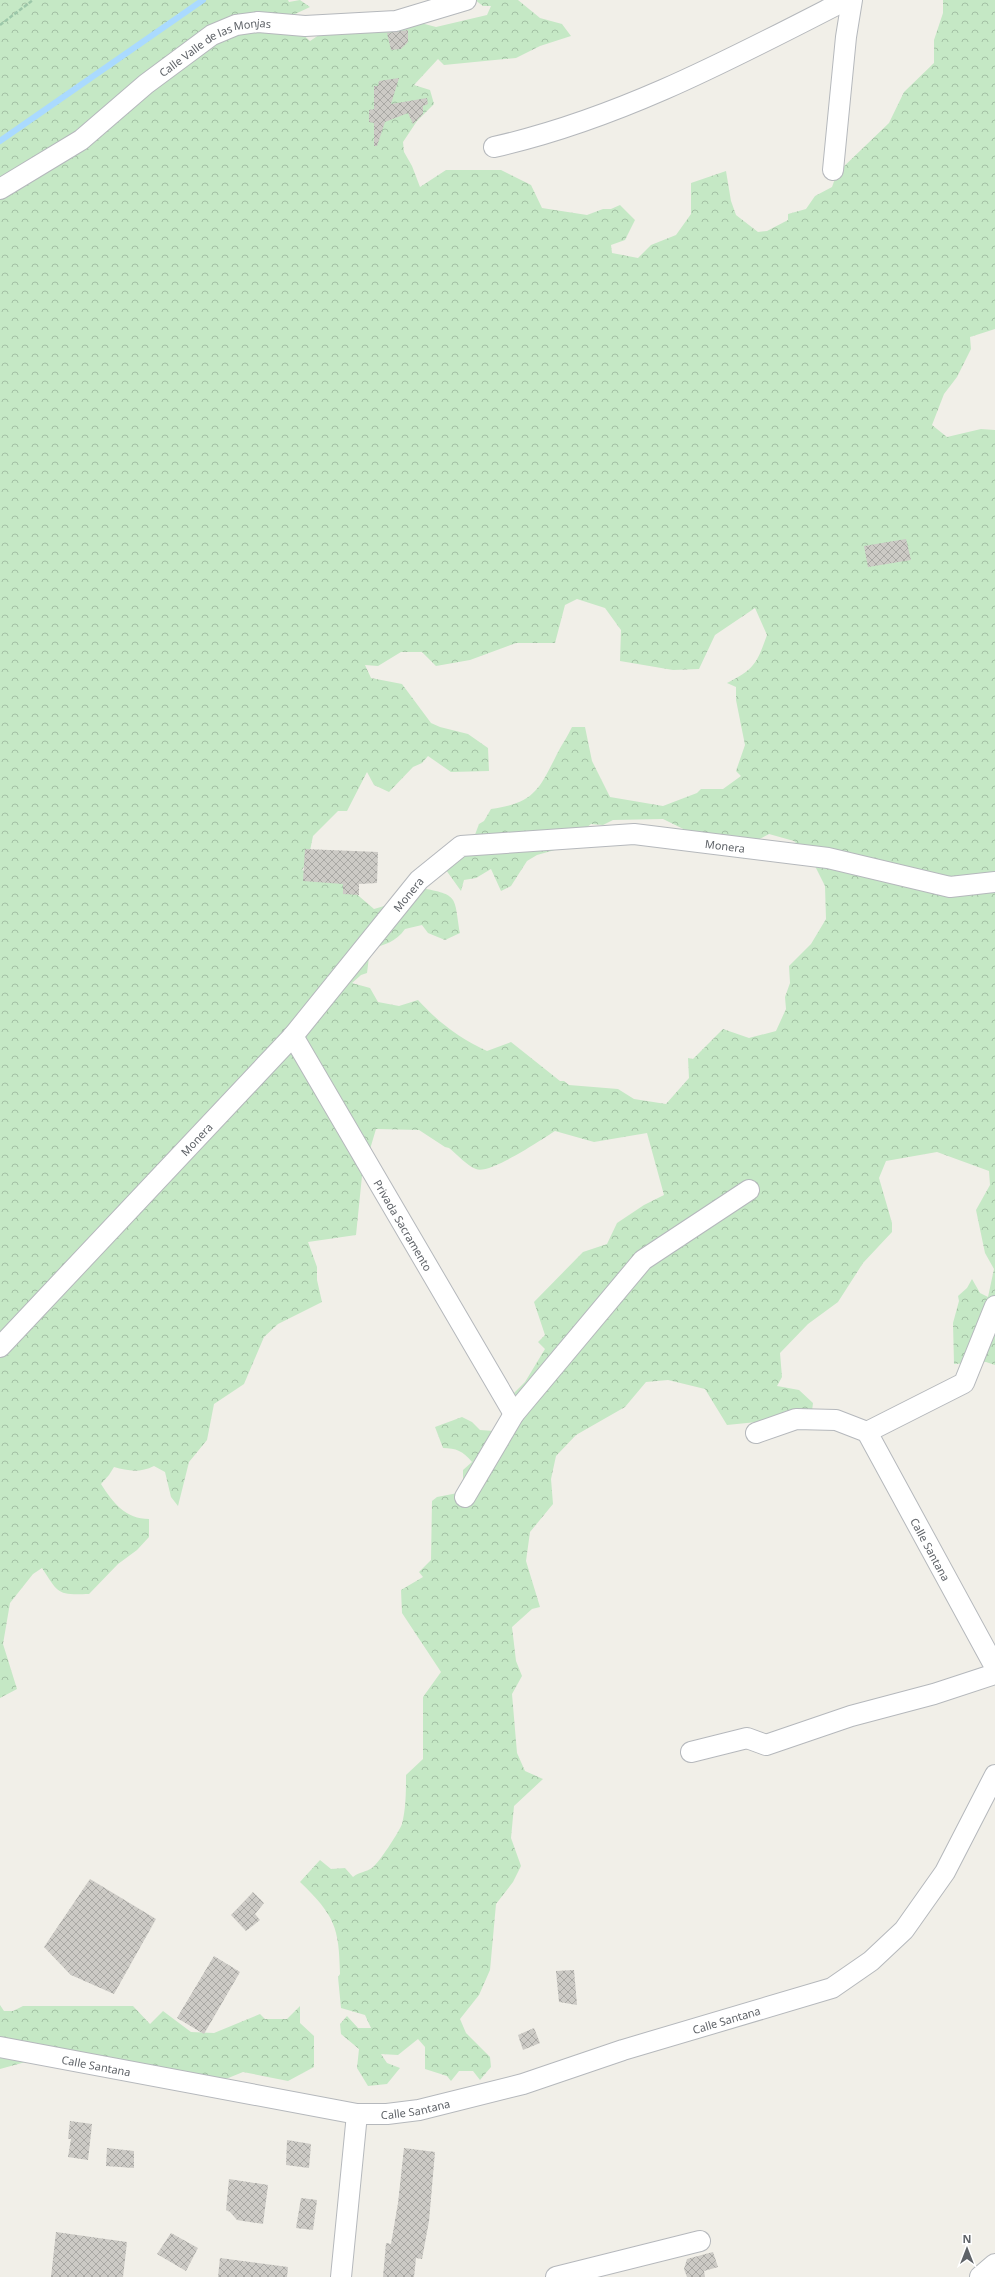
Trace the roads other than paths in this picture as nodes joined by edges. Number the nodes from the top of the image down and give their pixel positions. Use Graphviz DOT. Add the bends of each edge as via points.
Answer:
graph roads {
  1 [pos="466,0"];
  2 [pos="846,0"];
  3 [pos="852,0"];
  4 [pos="494,147"];
  5 [pos="833,170"];
  6 [pos="0,189"];
  7 [pos="995,882"];
  8 [pos="293,1036"];
  9 [pos="749,1190"];
  10 [pos="995,1306"];
  11 [pos="0,1347"];
  12 [pos="514,1414"];
  13 [pos="867,1432"];
  14 [pos="756,1433"];
  15 [pos="465,1497"];
  16 [pos="995,1667"];
  17 [pos="995,1674"];
  18 [pos="691,1752"];
  19 [pos="995,1775"];
  20 [pos="0,2047"];
  21 [pos="357,2114"];
  22 [pos="700,2241"];
  23 [pos="995,2265"];
  24 [pos="341,2277"];
  25 [pos="556,2277"];
  26 [pos="981,2277"];
  1 -- 6 [label="street, Calle Valle de las Monjas" via="396,21 305,26 258,22 236,25 212,35 146,84 82,140"];
  2 -- 4 [label="street" via="677,85 537,138"];
  3 -- 5 [label="street"];
  7 -- 8 [label="street, Monera" via="950,887 828,858 634,834 462,846 419,880"];
  8 -- 11 [label="street, Monera"];
  8 -- 12 [label="street, Privada Sacramento"];
  9 -- 12 [label="street" via="643,1260"];
  10 -- 13 [label="street" via="964,1383"];
  12 -- 15 [label="street"];
  13 -- 14 [label="street" via="836,1420 796,1419"];
  13 -- 16 [label="street, Calle Santana"];
  17 -- 18 [label="street" via="766,1744 747,1738"];
  19 -- 21 [label="street, Calle Santana" via="945,1872 904,1930 871,1961 832,1988 622,2050 523,2084 419,2110"];
  20 -- 21 [label="street, Calle Santana"];
  21 -- 24 [label="street"];
  22 -- 25 [label="street"];
  23 -- 26 [label="street"];
}
